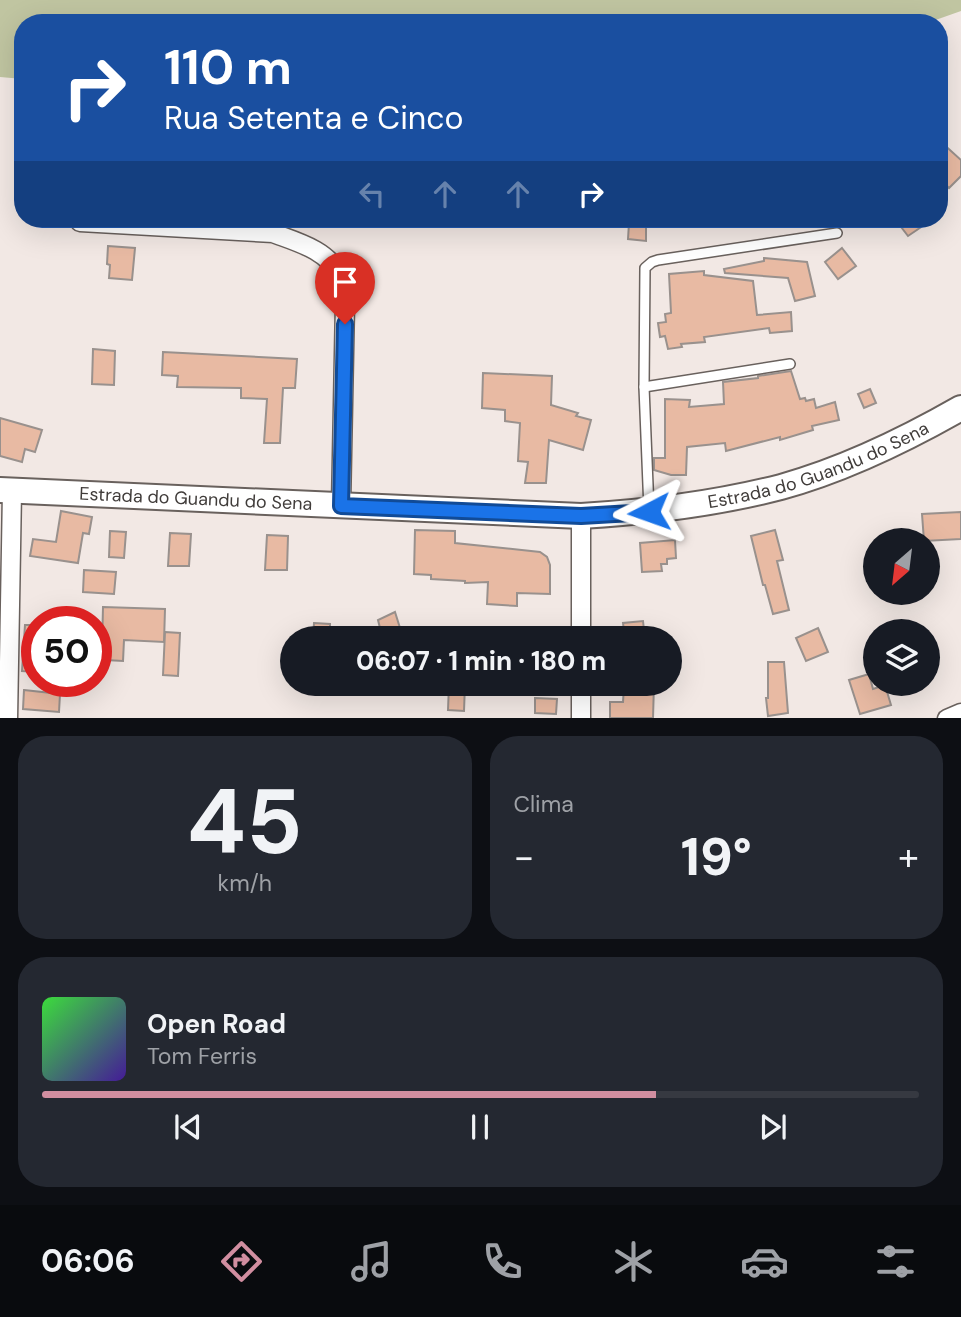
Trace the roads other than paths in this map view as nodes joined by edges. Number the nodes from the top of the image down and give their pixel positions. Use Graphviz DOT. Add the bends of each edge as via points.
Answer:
graph roads {
  1 [pos="185,228"];
  2 [pos="837,233"];
  3 [pos="790,364"];
  4 [pos="644,387"];
  5 [pos="961,408"];
  6 [pos="6,491"];
  7 [pos="341,506"];
  8 [pos="649,512"];
  9 [pos="581,516"];
  10 [pos="581,626"];
  11 [pos="581,696"];
  12 [pos="8,718"];
  13 [pos="581,718"];
  1 -- 7 [label="street" via="273,233 324,256 339,274 345,303"];
  2 -- 4 [label="lane" via="648,265 643,277"];
  3 -- 4 [label="lane"];
  4 -- 8 [label="lane"];
  5 -- 8 [label="main road, Estrada do Guandu do Sena" via="847,464 783,486"];
  6 -- 7 [label="main road, Estrada do Guandu do Sena"];
  6 -- 12 [label="street"];
  7 -- 9 [label="main road, Estrada do Guandu do Sena"];
  8 -- 9 [label="main road, Estrada do Guandu do Sena"];
  9 -- 10 [label="street"];
  11 -- 13 [label="street"];
}
